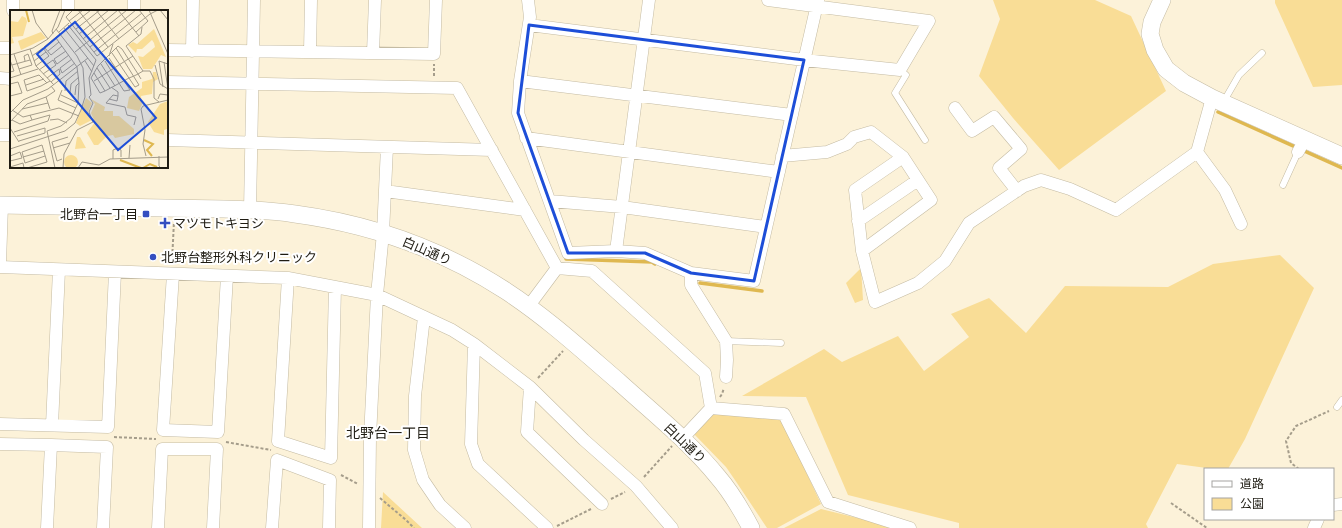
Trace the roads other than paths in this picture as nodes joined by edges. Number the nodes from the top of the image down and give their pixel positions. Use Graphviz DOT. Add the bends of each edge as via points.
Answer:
graph roads {
  1 [pos="193,0"];
  2 [pos="254,0"];
  3 [pos="311,0"];
  4 [pos="374,0"];
  5 [pos="436,0"];
  6 [pos="528,0"];
  7 [pos="649,0"];
  8 [pos="768,0"];
  9 [pos="1162,0"];
  10 [pos="817,3"];
  11 [pos="529,25"];
  12 [pos="644,40"];
  13 [pos="168,50"];
  14 [pos="192,51"];
  15 [pos="253,52"];
  16 [pos="310,52"];
  17 [pos="373,53"];
  18 [pos="1262,53"];
  19 [pos="804,60"];
  20 [pos="900,70"];
  21 [pos="0,78"];
  22 [pos="10,79"];
  23 [pos="520,81"];
  24 [pos="168,82"];
  25 [pos="252,84"];
  26 [pos="636,96"];
  27 [pos="1218,100"];
  28 [pos="955,108"];
  29 [pos="792,115"];
  30 [pos="526,138"];
  31 [pos="168,140"];
  32 [pos="925,140"];
  33 [pos="251,143"];
  34 [pos="1301,146"];
  35 [pos="387,147"];
  36 [pos="492,150"];
  37 [pos="629,152"];
  38 [pos="1197,152"];
  39 [pos="782,156"];
  40 [pos="1342,156"];
  41 [pos="903,157"];
  42 [pos="779,172"];
  43 [pos="918,180"];
  44 [pos="1283,185"];
  45 [pos="385,191"];
  46 [pos="1017,191"];
  47 [pos="550,201"];
  48 [pos="1,205"];
  49 [pos="622,206"];
  50 [pos="250,210"];
  51 [pos="525,210"];
  52 [pos="858,221"];
  53 [pos="1242,224"];
  54 [pos="766,227"];
  55 [pos="383,233"];
  56 [pos="616,251"];
  57 [pos="862,251"];
  58 [pos="0,263"];
  59 [pos="0,267"];
  60 [pos="557,268"];
  61 [pos="59,270"];
  62 [pos="115,272"];
  63 [pos="691,273"];
  64 [pos="173,274"];
  65 [pos="227,276"];
  66 [pos="288,278"];
  67 [pos="335,287"];
  68 [pos="377,295"];
  69 [pos="528,307"];
  70 [pos="424,317"];
  71 [pos="726,341"];
  72 [pos="781,343"];
  73 [pos="474,344"];
  74 [pos="726,377"];
  75 [pos="530,387"];
  76 [pos="1342,400"];
  77 [pos="1337,407"];
  78 [pos="711,408"];
  79 [pos="0,424"];
  80 [pos="52,425"];
  81 [pos="682,439"];
  82 [pos="0,444"];
  83 [pos="51,445"];
  84 [pos="602,504"];
  85 [pos="47,528"];
  86 [pos="103,528"];
  87 [pos="158,528"];
  88 [pos="213,528"];
  89 [pos="272,528"];
  90 [pos="328,528"];
  91 [pos="369,528"];
  92 [pos="465,528"];
  93 [pos="547,528"];
  94 [pos="672,528"];
  95 [pos="752,528"];
  96 [pos="910,528"];
  1 -- 14 [label="street"];
  2 -- 15 [label="street"];
  3 -- 16 [label="street"];
  4 -- 17 [label="street"];
  5 -- 17 [label="street" via="434,54"];
  6 -- 11 [label="street"];
  7 -- 12 [label="street"];
  8 -- 10 [label="street"];
  9 -- 27 [label="street" via="1152,22 1150,34 1154,50 1174,77"];
  10 -- 19 [label="street"];
  10 -- 20 [label="street" via="929,22"];
  11 -- 12 [label="street"];
  11 -- 23 [label="street"];
  12 -- 19 [label="street"];
  12 -- 26 [label="street"];
  13 -- 14 [label="street"];
  14 -- 15 [label="street"];
  15 -- 16 [label="street"];
  15 -- 25 [label="street"];
  16 -- 17 [label="street"];
  18 -- 27 [label="lane"];
  19 -- 20 [label="street"];
  19 -- 29 [label="street"];
  20 -- 32 [label="lane" via="906,75 895,93"];
  21 -- 22 [label="street"];
  23 -- 26 [label="street"];
  23 -- 30 [label="street" via="518,114"];
  24 -- 25 [label="street"];
  25 -- 33 [label="street"];
  25 -- 36 [label="street" via="457,88"];
  26 -- 29 [label="street"];
  26 -- 37 [label="street"];
  27 -- 34 [label="street"];
  27 -- 38 [label="street"];
  28 -- 46 [label="street" via="972,131 994,117 1021,149 999,168"];
  29 -- 39 [label="street"];
  30 -- 37 [label="street"];
  30 -- 47 [label="street"];
  31 -- 33 [label="street"];
  33 -- 35 [label="street"];
  33 -- 50 [label="street"];
  34 -- 40 [label="street"];
  34 -- 44 [label="lane"];
  35 -- 36 [label="street"];
  35 -- 45 [label="street"];
  36 -- 51 [label="street"];
  37 -- 42 [label="street"];
  37 -- 49 [label="street"];
  38 -- 46 [label="street" via="1116,210 1070,189 1041,180"];
  38 -- 53 [label="street" via="1225,190"];
  39 -- 41 [label="street" via="828,152 847,144 854,137 871,132"];
  39 -- 42 [label="street"];
  41 -- 43 [label="street"];
  41 -- 52 [label="street" via="855,190"];
  42 -- 54 [label="street"];
  43 -- 52 [label="street"];
  43 -- 57 [label="street" via="931,200"];
  45 -- 51 [label="street"];
  45 -- 55 [label="street"];
  46 -- 57 [label="street" via="969,223 945,261 918,283 875,302"];
  47 -- 49 [label="street"];
  47 -- 56 [label="street" via="568,253"];
  48 -- 50 [label="street, 白山通り"];
  48 -- 58 [label="street"];
  49 -- 54 [label="street"];
  49 -- 56 [label="street"];
  50 -- 55 [label="street, 白山通り" via="328,219"];
  51 -- 60 [label="street"];
  52 -- 57 [label="street"];
  54 -- 63 [label="street" via="754,281"];
  55 -- 68 [label="street"];
  55 -- 69 [label="street, 白山通り" via="455,262 506,291"];
  56 -- 63 [label="street" via="645,252"];
  59 -- 61 [label="street"];
  60 -- 69 [label="street"];
  60 -- 78 [label="street" via="592,271 705,373"];
  61 -- 62 [label="street"];
  61 -- 80 [label="street"];
  62 -- 64 [label="street"];
  62 -- 80 [label="street" via="108,427"];
  63 -- 71 [label="street" via="691,285"];
  64 -- 65 [label="street"];
  64 -- 65 [label="street" via="163,430 218,432"];
  65 -- 66 [label="street"];
  66 -- 67 [label="street"];
  66 -- 67 [label="street" via="278,441 331,458"];
  67 -- 68 [label="street"];
  68 -- 70 [label="street"];
  68 -- 91 [label="street" via="370,437"];
  69 -- 81 [label="street, 白山通り" via="572,341"];
  70 -- 73 [label="street"];
  70 -- 92 [label="street" via="416,396 414,450 423,480 440,505"];
  71 -- 72 [label="lane"];
  71 -- 74 [label="street"];
  73 -- 75 [label="street"];
  73 -- 93 [label="street" via="471,444 478,464"];
  75 -- 84 [label="street" via="527,432"];
  75 -- 94 [label="street" via="636,486"];
  76 -- 77 [label="lane"];
  78 -- 81 [label="street"];
  78 -- 96 [label="street" via="784,414 828,502"];
  79 -- 80 [label="street"];
  81 -- 95 [label="street, 白山通り" via="720,479"];
  82 -- 83 [label="street"];
  83 -- 85 [label="street"];
  83 -- 86 [label="street" via="107,447"];
  87 -- 88 [label="street" via="162,449 218,449"];
  89 -- 90 [label="street" via="277,460 330,480"];
}
